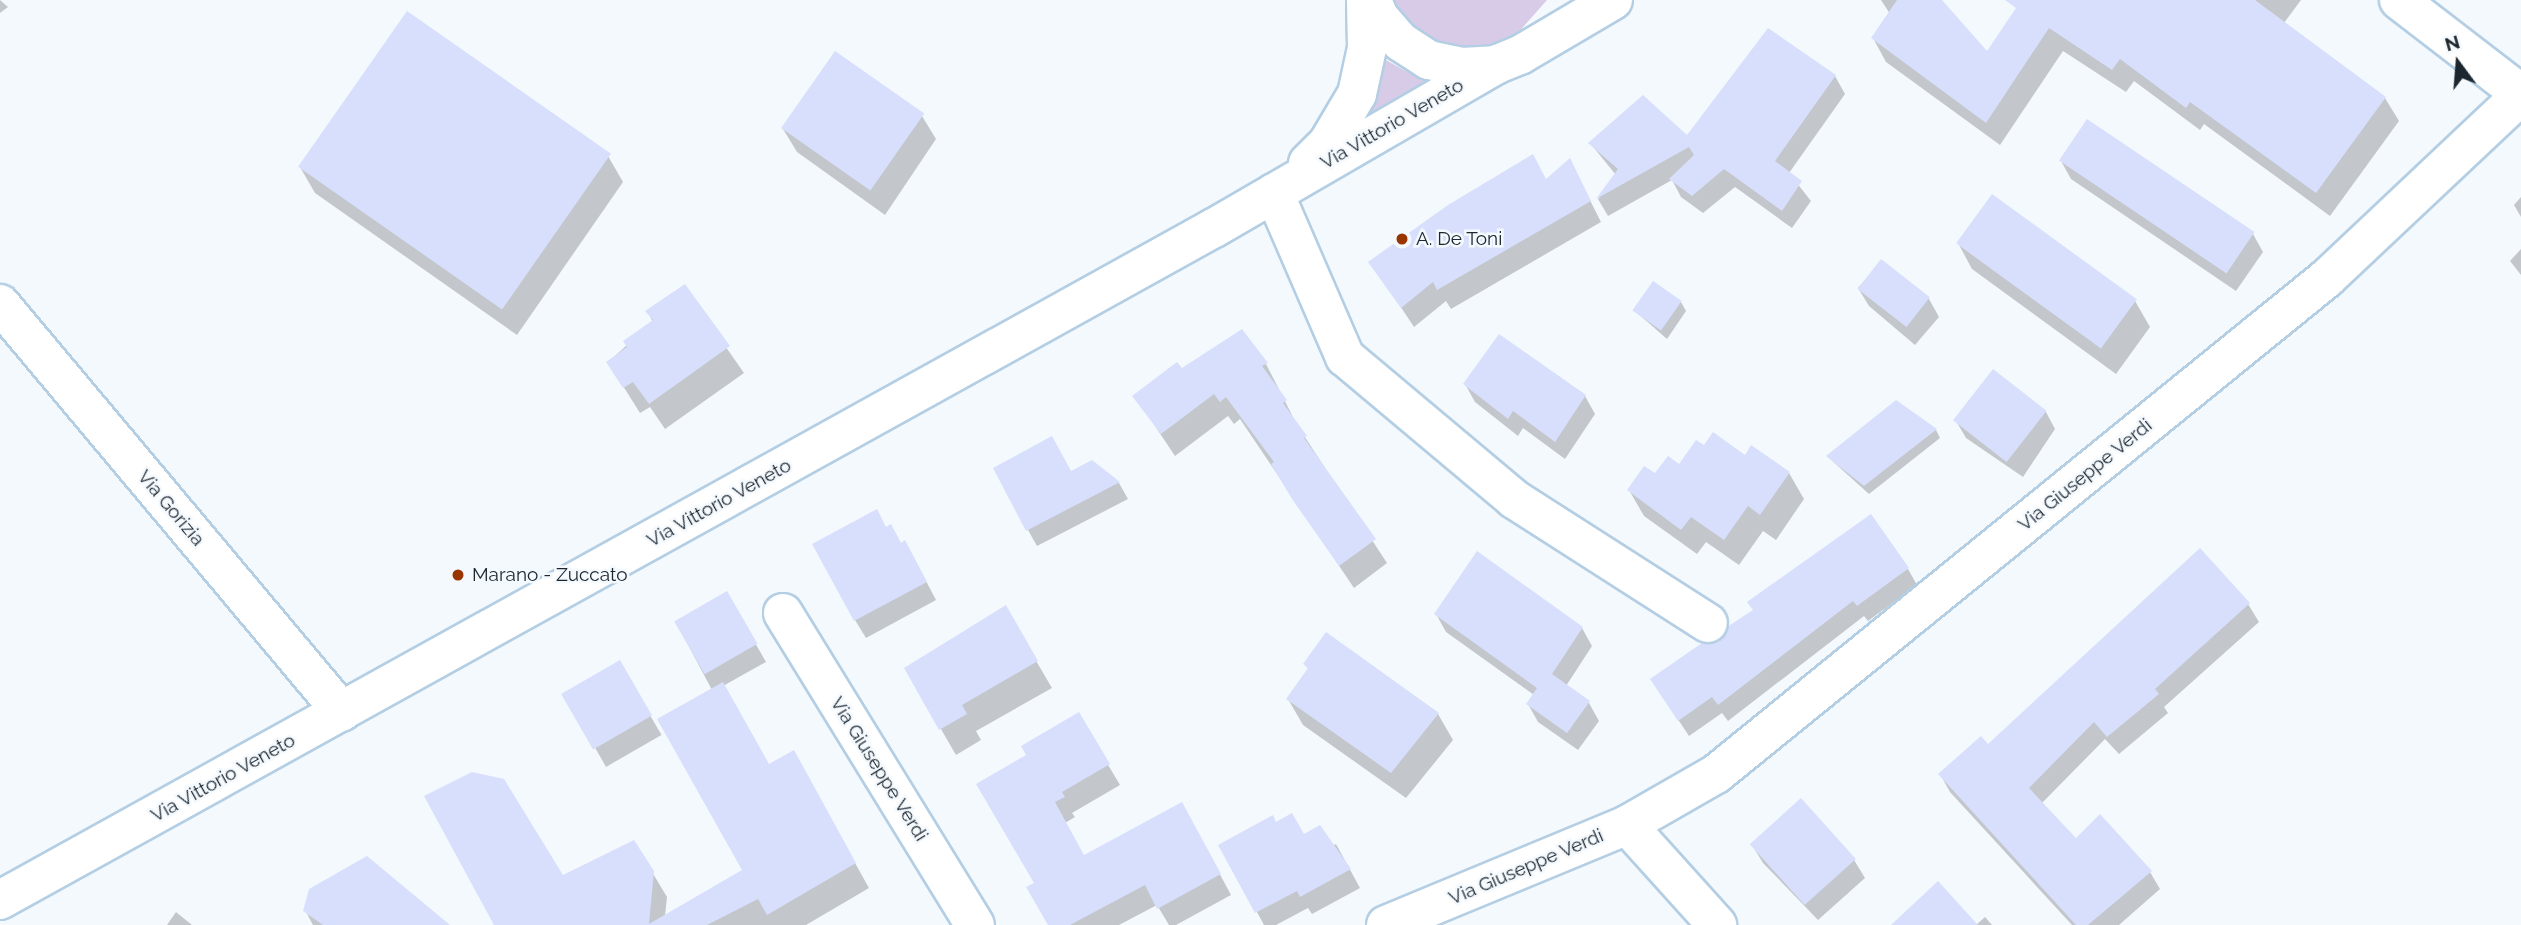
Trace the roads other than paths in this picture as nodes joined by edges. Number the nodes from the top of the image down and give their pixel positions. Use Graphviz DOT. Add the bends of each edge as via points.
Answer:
graph roads {
  1 [pos="1366,0"];
  2 [pos="1372,0"];
  3 [pos="1570,0"];
  4 [pos="1613,0"];
  5 [pos="2399,0"];
  6 [pos="1542,41"];
  7 [pos="1495,65"];
  8 [pos="2521,95"];
  9 [pos="1281,188"];
  10 [pos="0,304"];
  11 [pos="783,613"];
  12 [pos="1708,623"];
  13 [pos="342,712"];
  14 [pos="1627,825"];
  15 [pos="0,900"];
  16 [pos="975,925"];
  17 [pos="1387,925"];
  18 [pos="1717,925"];
  1 -- 9 [label="street, Via Vittorio Veneto" via="1367,48 1357,94 1328,143"];
  2 -- 7 [label="street, Via Vittorio Veneto" via="1379,17 1401,42 1429,60 1461,67"];
  3 -- 6 [label="street, Via Vittorio Veneto"];
  4 -- 6 [label="street, Via Vittorio Veneto"];
  5 -- 8 [label="street, Via Giuseppe Verdi"];
  6 -- 7 [label="street, Via Vittorio Veneto"];
  7 -- 9 [label="street, Via Vittorio Veneto"];
  8 -- 14 [label="street, Via Giuseppe Verdi" via="2317,286 1716,775"];
  9 -- 12 [label="street" via="1345,357 1514,499"];
  9 -- 13 [label="street, Via Vittorio Veneto"];
  10 -- 13 [label="street, Via Gorizia"];
  11 -- 16 [label="street, Via Giuseppe Verdi"];
  13 -- 15 [label="street, Via Vittorio Veneto"];
  14 -- 17 [label="street, Via Giuseppe Verdi"];
  14 -- 18 [label="street, Via Giuseppe Verdi"];
}
